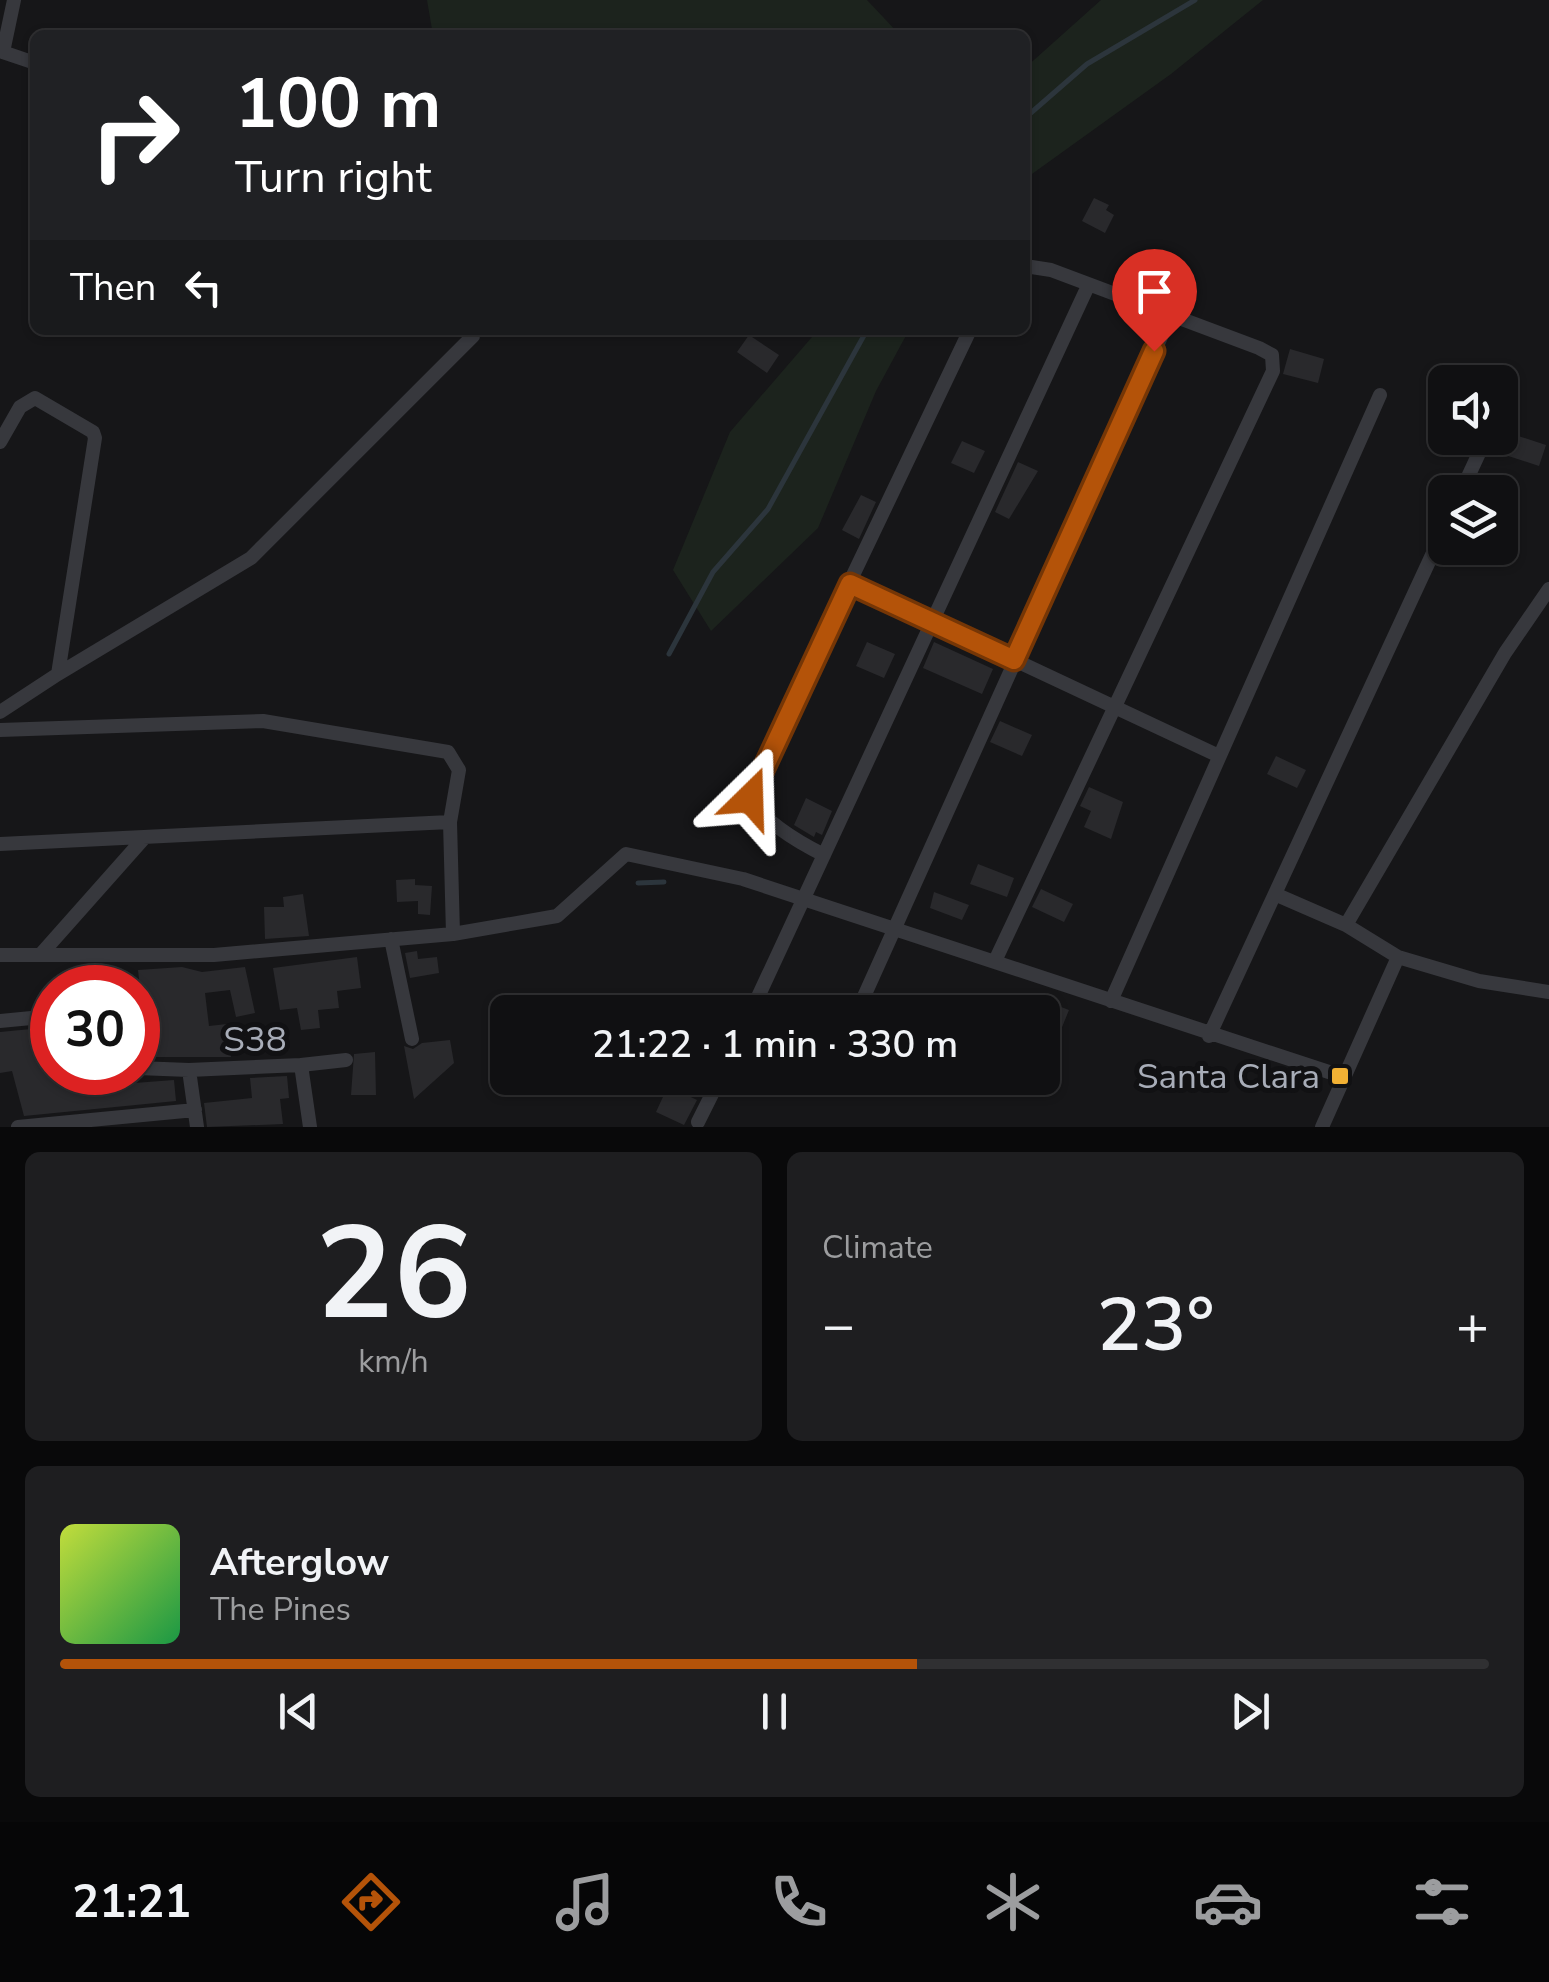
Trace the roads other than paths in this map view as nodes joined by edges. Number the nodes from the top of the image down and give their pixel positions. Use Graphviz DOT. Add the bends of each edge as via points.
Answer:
graph roads {
  1 [pos="14,0"];
  2 [pos="1,52"];
  3 [pos="30,61"];
  4 [pos="1030,267"];
  5 [pos="1088,286"];
  6 [pos="1170,317"];
  7 [pos="968,335"];
  8 [pos="472,336"];
  9 [pos="1380,395"];
  10 [pos="0,442"];
  11 [pos="1428,565"];
  12 [pos="850,584"];
  13 [pos="1549,589"];
  14 [pos="929,622"];
  15 [pos="1014,660"];
  16 [pos="58,674"];
  17 [pos="1118,706"];
  18 [pos="0,712"];
  19 [pos="0,730"];
  20 [pos="1220,756"];
  21 [pos="450,822"];
  22 [pos="145,837"];
  23 [pos="0,844"];
  24 [pos="824,855"];
  25 [pos="1277,894"];
  26 [pos="804,900"];
  27 [pos="1346,924"];
  28 [pos="896,933"];
  29 [pos="453,934"];
  30 [pos="391,939"];
  31 [pos="42,953"];
  32 [pos="0,955"];
  33 [pos="1398,957"];
  34 [pos="996,961"];
  35 [pos="1549,992"];
  36 [pos="759,995"];
  37 [pos="865,995"];
  38 [pos="1110,1001"];
  39 [pos="30,1019"];
  40 [pos="0,1022"];
  41 [pos="1209,1036"];
  42 [pos="412,1039"];
  43 [pos="346,1060"];
  44 [pos="301,1065"];
  45 [pos="160,1069"];
  46 [pos="190,1070"];
  47 [pos="1344,1077"];
  48 [pos="712,1095"];
  49 [pos="196,1110"];
  50 [pos="698,1122"];
  51 [pos="18,1127"];
  52 [pos="197,1127"];
  53 [pos="310,1127"];
  54 [pos="1322,1127"];
  1 -- 2 [label="street"];
  2 -- 3 [label="street"];
  4 -- 5 [label="street"];
  5 -- 6 [label="street"];
  5 -- 14 [label="street"];
  6 -- 15 [label="street"];
  6 -- 17 [label="street" via="1272,355 1274,371"];
  7 -- 12 [label="street"];
  8 -- 16 [label="street" via="251,558"];
  9 -- 20 [label="street"];
  10 -- 16 [label="street" via="20,407 36,398 96,438"];
  11 -- 25 [label="street"];
  12 -- 14 [label="street"];
  12 -- 24 [label="street" via="750,791 753,803"];
  13 -- 27 [label="street"];
  14 -- 15 [label="street"];
  14 -- 24 [label="street"];
  15 -- 17 [label="street"];
  15 -- 28 [label="street"];
  16 -- 18 [label="street"];
  17 -- 20 [label="street"];
  17 -- 34 [label="street"];
  19 -- 21 [label="street" via="263,721 448,752 459,770"];
  20 -- 38 [label="street"];
  21 -- 22 [label="street"];
  21 -- 29 [label="street"];
  22 -- 23 [label="street"];
  22 -- 31 [label="street"];
  24 -- 26 [label="street"];
  25 -- 27 [label="street"];
  25 -- 41 [label="street"];
  26 -- 28 [label="street"];
  26 -- 29 [label="street" via="743,879 626,854 557,916"];
  26 -- 36 [label="street"];
  27 -- 33 [label="street"];
  28 -- 34 [label="street"];
  28 -- 37 [label="street"];
  29 -- 30 [label="street"];
  30 -- 31 [label="street" via="214,955"];
  30 -- 42 [label="street"];
  31 -- 32 [label="street"];
  33 -- 35 [label="street" via="1479,981"];
  33 -- 47 [label="street"];
  34 -- 38 [label="street"];
  38 -- 41 [label="street"];
  39 -- 40 [label="street"];
  41 -- 47 [label="street"];
  43 -- 44 [label="street"];
  44 -- 46 [label="street, S38"];
  44 -- 53 [label="street, S38"];
  45 -- 46 [label="street"];
  46 -- 49 [label="street, S38"];
  47 -- 54 [label="street"];
  48 -- 50 [label="street"];
  49 -- 51 [label="street"];
  49 -- 52 [label="street, S38"];
}
